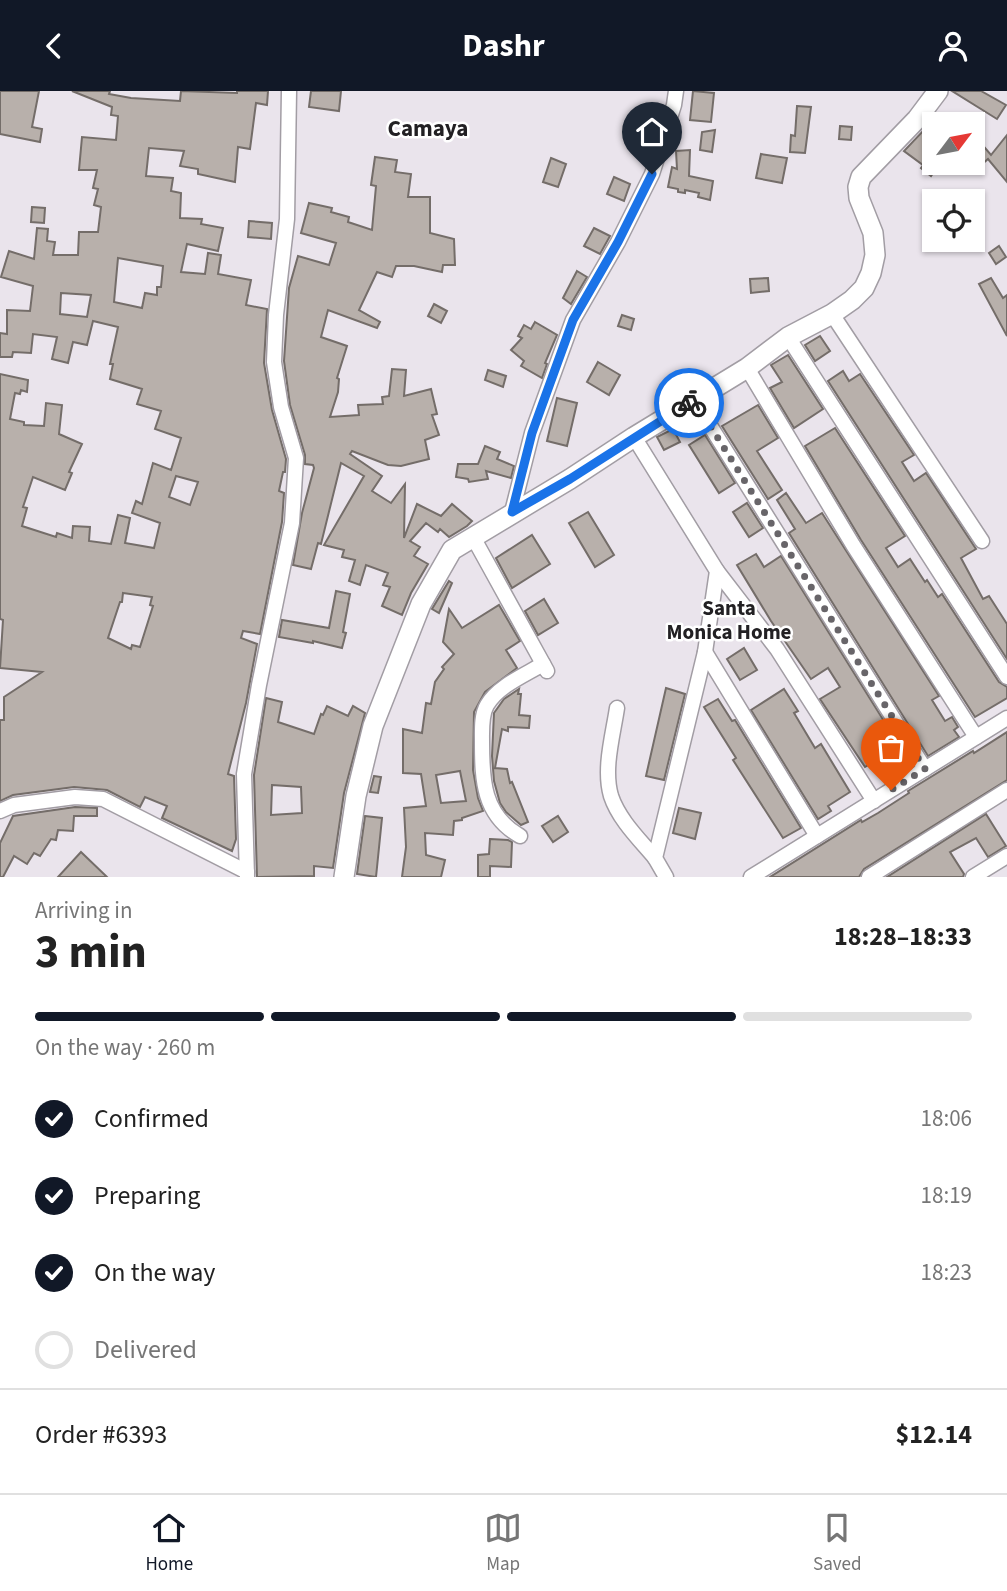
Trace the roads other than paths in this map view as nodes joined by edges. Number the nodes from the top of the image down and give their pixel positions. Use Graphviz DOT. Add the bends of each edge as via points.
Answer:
graph roads {
  1 [pos="289,91"];
  2 [pos="676,91"];
  3 [pos="938,91"];
  4 [pos="832,314"];
  5 [pos="788,337"];
  6 [pos="747,368"];
  7 [pos="694,400"];
  8 [pos="634,437"];
  9 [pos="512,512"];
  10 [pos="473,537"];
  11 [pos="982,541"];
  12 [pos="717,571"];
  13 [pos="705,652"];
  14 [pos="1007,677"];
  15 [pos="617,708"];
  16 [pos="1007,718"];
  17 [pos="976,737"];
  18 [pos="925,769"];
  19 [pos="1007,790"];
  20 [pos="874,801"];
  21 [pos="0,811"];
  22 [pos="520,836"];
  23 [pos="817,836"];
  24 [pos="1007,856"];
  25 [pos="655,859"];
  26 [pos="247,874"];
  27 [pos="344,877"];
  28 [pos="666,877"];
  29 [pos="751,877"];
  30 [pos="869,877"];
  31 [pos="973,877"];
  1 -- 26 [label="street" via="287,219 274,362 296,458 295,484 292,523 244,773"];
  2 -- 9 [label="street" via="652,174 573,320 532,433"];
  3 -- 4 [label="street" via="860,177 859,198 873,233 875,255 864,288"];
  4 -- 5 [label="street"];
  4 -- 11 [label="street"];
  5 -- 6 [label="street"];
  5 -- 14 [label="street"];
  6 -- 7 [label="street"];
  6 -- 17 [label="street"];
  7 -- 8 [label="street"];
  7 -- 18 [label="street"];
  8 -- 9 [label="street"];
  8 -- 12 [label="street"];
  9 -- 10 [label="street"];
  10 -- 22 [label="street" via="545,667 498,691 486,706 482,726 483,777 491,808 504,827"];
  10 -- 27 [label="street" via="452,550 421,604 373,726"];
  12 -- 13 [label="street"];
  12 -- 20 [label="street" via="777,649"];
  13 -- 23 [label="street"];
  13 -- 25 [label="street"];
  15 -- 25 [label="street" via="609,766 611,795 626,824"];
  16 -- 17 [label="street"];
  17 -- 18 [label="street"];
  18 -- 20 [label="street"];
  19 -- 30 [label="street"];
  20 -- 23 [label="street"];
  21 -- 26 [label="street" via="75,797 103,799"];
  23 -- 29 [label="street"];
  24 -- 31 [label="street"];
  25 -- 28 [label="street"];
}
